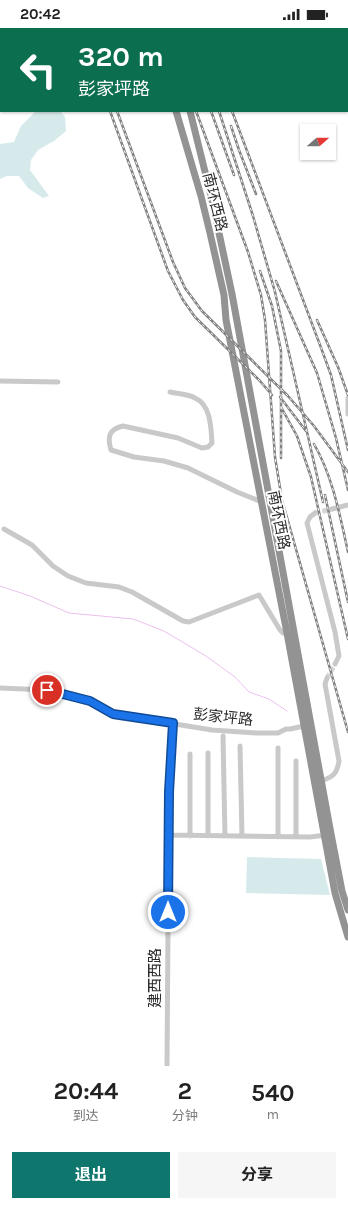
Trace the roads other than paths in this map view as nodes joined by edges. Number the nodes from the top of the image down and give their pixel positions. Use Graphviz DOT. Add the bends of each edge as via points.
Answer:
graph roads {
  1 [pos="176,112"];
  2 [pos="190,112"];
  3 [pos="0,381"];
  4 [pos="58,382"];
  5 [pos="170,392"];
  6 [pos="348,398"];
  7 [pos="348,414"];
  8 [pos="262,502"];
  9 [pos="348,505"];
  10 [pos="332,509"];
  11 [pos="315,513"];
  12 [pos="4,529"];
  13 [pos="287,633"];
  14 [pos="335,664"];
  15 [pos="327,678"];
  16 [pos="0,688"];
  17 [pos="173,723"];
  18 [pos="304,726"];
  19 [pos="223,736"];
  20 [pos="240,746"];
  21 [pos="278,748"];
  22 [pos="208,753"];
  23 [pos="190,754"];
  24 [pos="296,761"];
  25 [pos="321,780"];
  26 [pos="168,835"];
  27 [pos="328,835"];
  28 [pos="190,836"];
  29 [pos="208,836"];
  30 [pos="225,836"];
  31 [pos="242,836"];
  32 [pos="278,837"];
  33 [pos="296,837"];
  34 [pos="348,910"];
  35 [pos="348,937"];
  36 [pos="166,1066"];
  1 -- 8 [label="highway, 南环西路" via="201,196 224,295 226,320"];
  2 -- 25 [label="highway, 南环西路" via="232,294"];
  3 -- 4 [label="street"];
  5 -- 8 [label="street" via="195,398 206,406 212,443 208,447 202,448 178,438 123,426 112,431 109,439 111,450 188,468"];
  6 -- 7 [label="street"];
  8 -- 13 [label="highway, 南环西路"];
  9 -- 10 [label="street"];
  11 -- 14 [label="street" via="307,522 336,632 339,656"];
  12 -- 13 [label="street" via="32,545 53,566 68,576 86,583 132,592 188,622 259,595 280,630"];
  13 -- 18 [label="highway, 南环西路"];
  15 -- 25 [label="street" via="325,684 339,761 334,776"];
  16 -- 17 [label="street, 彭家坪路" via="52,692 90,701 113,714"];
  17 -- 18 [label="street, 彭家坪路" via="212,730 257,733 278,733"];
  17 -- 26 [label="street, 建西西路"];
  18 -- 27 [label="highway, 南环西路"];
  19 -- 30 [label="street"];
  20 -- 31 [label="street"];
  21 -- 32 [label="street"];
  22 -- 29 [label="street"];
  23 -- 28 [label="street"];
  24 -- 33 [label="street"];
  25 -- 27 [label="highway, 南环西路"];
  26 -- 28 [label="street"];
  26 -- 36 [label="street, 建西西路"];
  27 -- 33 [label="street"];
  27 -- 34 [label="highway, 南环西路"];
  27 -- 35 [label="highway, 南环西路" via="335,893"];
  28 -- 29 [label="street"];
  29 -- 30 [label="street"];
  30 -- 31 [label="street"];
  31 -- 32 [label="street"];
  32 -- 33 [label="street"];
}
